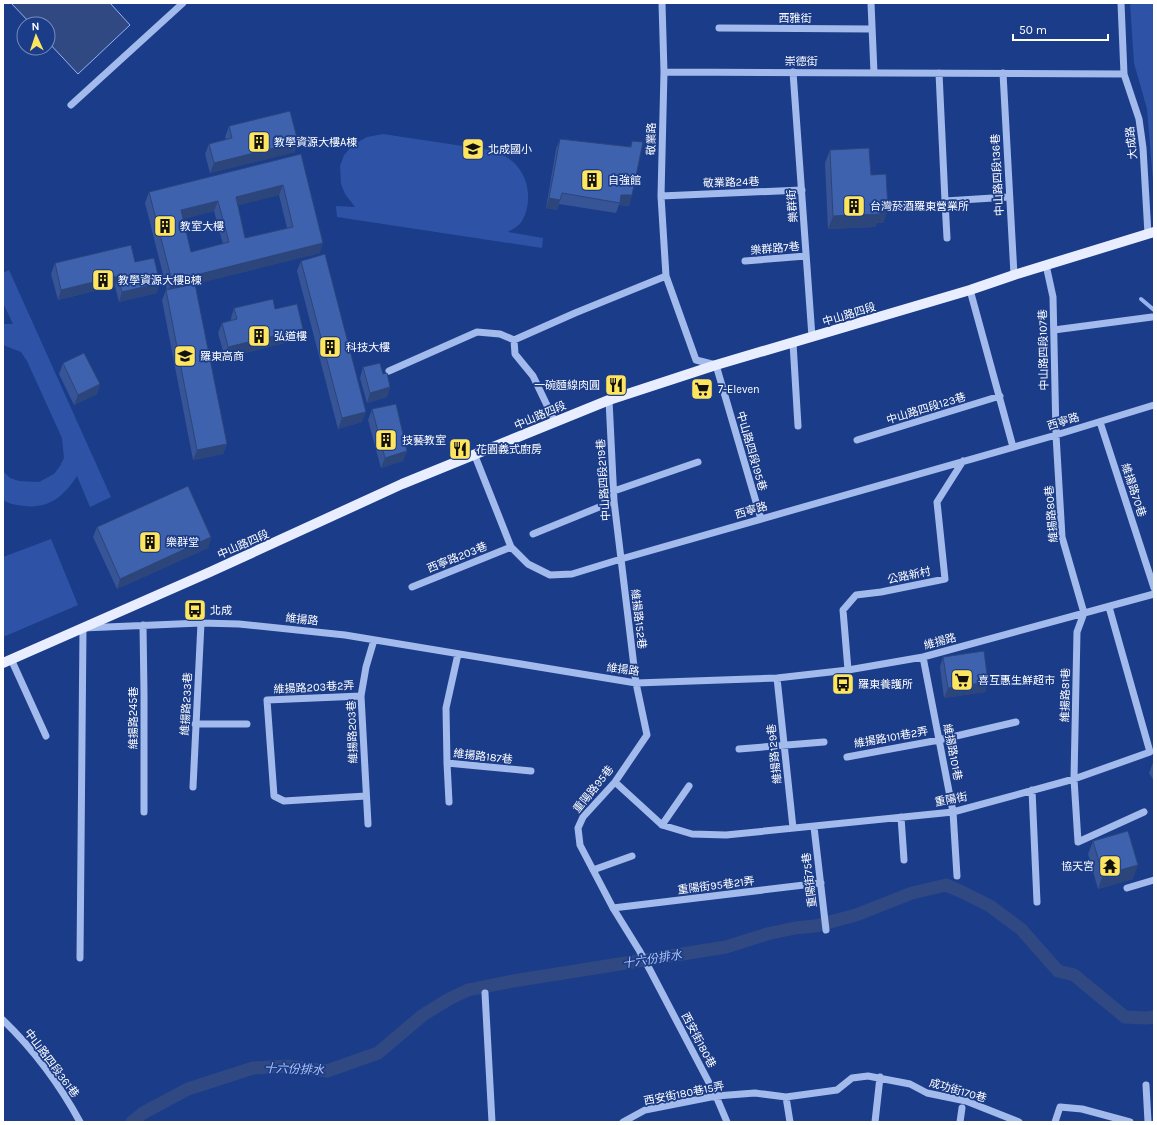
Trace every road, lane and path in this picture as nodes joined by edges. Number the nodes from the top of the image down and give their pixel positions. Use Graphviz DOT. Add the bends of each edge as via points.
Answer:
graph roads {
  1 [pos="183,3"];
  2 [pos="662,3"];
  3 [pos="871,3"];
  4 [pos="1122,3"];
  5 [pos="719,28"];
  6 [pos="871,29"];
  7 [pos="664,72"];
  8 [pos="793,72"];
  9 [pos="874,73"];
  10 [pos="939,73"];
  11 [pos="1003,73"];
  12 [pos="1124,74"];
  13 [pos="71,105"];
  14 [pos="802,190"];
  15 [pos="661,196"];
  16 [pos="1009,197"];
  17 [pos="945,201"];
  18 [pos="1151,233"];
  19 [pos="947,238"];
  20 [pos="806,256"];
  21 [pos="745,261"];
  22 [pos="1046,265"];
  23 [pos="1014,275"];
  24 [pos="666,276"];
  25 [pos="970,290"];
  26 [pos="1152,317"];
  27 [pos="1054,330"];
  28 [pos="812,337"];
  29 [pos="514,340"];
  30 [pos="793,343"];
  31 [pos="716,366"];
  32 [pos="389,371"];
  33 [pos="1000,396"];
  34 [pos="609,400"];
  35 [pos="1154,406"];
  36 [pos="555,422"];
  37 [pos="1100,422"];
  38 [pos="798,426"];
  39 [pos="1056,435"];
  40 [pos="858,440"];
  41 [pos="1013,447"];
  42 [pos="475,456"];
  43 [pos="963,461"];
  44 [pos="698,462"];
  45 [pos="614,491"];
  46 [pos="614,501"];
  47 [pos="761,519"];
  48 [pos="533,534"];
  49 [pos="511,547"];
  50 [pos="621,558"];
  51 [pos="412,587"];
  52 [pos="1154,588"];
  53 [pos="1154,594"];
  54 [pos="1109,606"];
  55 [pos="1084,613"];
  56 [pos="200,623"];
  57 [pos="143,625"];
  58 [pos="83,628"];
  59 [pos="374,640"];
  60 [pos="458,654"];
  61 [pos="923,657"];
  62 [pos="7,661"];
  63 [pos="848,670"];
  64 [pos="776,678"];
  65 [pos="636,683"];
  66 [pos="361,696"];
  67 [pos="1016,722"];
  68 [pos="196,724"];
  69 [pos="247,724"];
  70 [pos="46,736"];
  71 [pos="939,740"];
  72 [pos="824,742"];
  73 [pos="784,745"];
  74 [pos="739,749"];
  75 [pos="847,757"];
  76 [pos="447,763"];
  77 [pos="531,771"];
  78 [pos="1074,779"];
  79 [pos="615,782"];
  80 [pos="689,786"];
  81 [pos="193,787"];
  82 [pos="1032,790"];
  83 [pos="366,796"];
  84 [pos="449,802"];
  85 [pos="144,812"];
  86 [pos="954,812"];
  87 [pos="1144,812"];
  88 [pos="900,817"];
  89 [pos="368,824"];
  90 [pos="662,825"];
  91 [pos="814,827"];
  92 [pos="793,828"];
  93 [pos="632,856"];
  94 [pos="904,860"];
  95 [pos="593,870"];
  96 [pos="957,876"];
  97 [pos="1154,880"];
  98 [pos="821,883"];
  99 [pos="1127,888"];
  100 [pos="1037,902"];
  101 [pos="613,908"];
  102 [pos="826,930"];
  103 [pos="639,950"];
  104 [pos="80,958"];
  105 [pos="485,993"];
  106 [pos="3,1020"];
  107 [pos="868,1076"];
  108 [pos="880,1077"];
  109 [pos="1146,1085"];
  110 [pos="716,1096"];
  111 [pos="786,1097"];
  112 [pos="962,1108"];
  113 [pos="80,1122"];
  114 [pos="492,1122"];
  115 [pos="623,1122"];
  116 [pos="727,1122"];
  117 [pos="790,1122"];
  118 [pos="875,1122"];
  119 [pos="960,1122"];
  120 [pos="1019,1122"];
  121 [pos="1055,1122"];
  122 [pos="1130,1122"];
  123 [pos="1148,1122"];
  1 -- 13 [label="street"];
  2 -- 7 [label="street, 敬業路"];
  3 -- 6 [label="street"];
  4 -- 12 [label="street, 大成路"];
  5 -- 6 [label="street, 西雅街"];
  6 -- 9 [label="street"];
  7 -- 8 [label="street, 崇德街"];
  7 -- 15 [label="street, 敬業路"];
  8 -- 9 [label="street, 崇德街"];
  8 -- 14 [label="street, 樂群街"];
  9 -- 10 [label="street, 崇德街"];
  10 -- 11 [label="street, 崇德街"];
  10 -- 17 [label="street"];
  11 -- 12 [label="street, 崇德街"];
  11 -- 16 [label="street, 中山路四段136巷"];
  12 -- 18 [label="street, 大成路" via="1139,119"];
  14 -- 15 [label="street, 敬業路24巷"];
  14 -- 20 [label="street, 樂群街"];
  15 -- 24 [label="street, 敬業路"];
  16 -- 17 [label="street"];
  16 -- 23 [label="street, 中山路四段136巷"];
  17 -- 19 [label="street"];
  18 -- 22 [label="main road, 中山路四段"];
  20 -- 21 [label="street, 樂群路7巷"];
  20 -- 28 [label="street, 樂群街"];
  22 -- 23 [label="main road, 中山路四段"];
  22 -- 27 [label="street, 中山路四段107巷" via="1053,297"];
  23 -- 25 [label="main road, 中山路四段"];
  24 -- 29 [label="street"];
  24 -- 31 [label="street, 敬業路" via="696,360"];
  25 -- 28 [label="main road, 中山路四段"];
  25 -- 33 [label="street"];
  26 -- 27 [label="street"];
  27 -- 39 [label="street, 中山路四段107巷"];
  28 -- 30 [label="main road, 中山路四段"];
  29 -- 32 [label="street" via="500,334 477,332"];
  29 -- 36 [label="street" via="515,354 533,376"];
  30 -- 31 [label="main road, 中山路四段"];
  30 -- 38 [label="street"];
  31 -- 34 [label="main road, 中山路四段"];
  31 -- 47 [label="street, 中山路四段195巷"];
  33 -- 40 [label="street, 中山路四段123巷"];
  33 -- 41 [label="street"];
  34 -- 36 [label="main road, 中山路四段"];
  34 -- 45 [label="street, 中山路四段219巷"];
  35 -- 37 [label="street, 西寧路"];
  36 -- 42 [label="main road, 中山路四段"];
  37 -- 39 [label="street, 西寧路"];
  37 -- 52 [label="street, 維揚路70巷"];
  39 -- 41 [label="street, 西寧路"];
  39 -- 55 [label="street, 維揚路80巷" via="1062,537"];
  41 -- 43 [label="street, 西寧路"];
  42 -- 49 [label="street, 西寧路"];
  42 -- 58 [label="main road, 中山路四段" via="402,484"];
  43 -- 47 [label="street, 西寧路"];
  43 -- 63 [label="street, 公路新村" via="937,502 945,579 856,595 843,610"];
  44 -- 45 [label="street"];
  45 -- 46 [label="street, 中山路四段219巷"];
  46 -- 48 [label="street"];
  46 -- 50 [label="street, 中山路四段219巷"];
  47 -- 50 [label="street, 西寧路"];
  49 -- 50 [label="street, 西寧路" via="528,564 550,575 572,574"];
  49 -- 51 [label="street, 西寧路203巷"];
  50 -- 65 [label="street, 維揚路152巷"];
  53 -- 54 [label="street, 維揚路"];
  54 -- 55 [label="street, 維揚路"];
  54 -- 78 [label="street, 重陽街" via="1150,752"];
  55 -- 61 [label="street, 維揚路"];
  55 -- 78 [label="street, 維揚路81巷" via="1077,632"];
  56 -- 57 [label="street, 維揚路"];
  56 -- 59 [label="street, 維揚路" via="239,624"];
  56 -- 68 [label="street, 維揚路233巷"];
  57 -- 58 [label="street, 維揚路"];
  57 -- 85 [label="street, 維揚路245巷"];
  58 -- 62 [label="main road, 中山路四段"];
  58 -- 104 [label="street"];
  59 -- 60 [label="street, 維揚路"];
  59 -- 66 [label="street, 維揚路203巷"];
  60 -- 65 [label="street, 維揚路"];
  60 -- 76 [label="street, 維揚路187巷" via="446,708"];
  61 -- 63 [label="street, 維揚路"];
  61 -- 71 [label="street, 維揚路101巷"];
  62 -- 70 [label="street"];
  63 -- 64 [label="street, 維揚路"];
  64 -- 65 [label="street, 維揚路"];
  64 -- 73 [label="street, 維揚路129巷"];
  65 -- 79 [label="street, 重陽路95巷" via="647,735"];
  66 -- 83 [label="street, 維揚路203巷"];
  66 -- 83 [label="street, 維揚路203巷2弄" via="267,700 274,796 284,801"];
  67 -- 71 [label="street, 維揚路101巷2弄"];
  68 -- 69 [label="street"];
  68 -- 81 [label="street, 維揚路233巷"];
  71 -- 75 [label="street, 維揚路101巷2弄"];
  71 -- 86 [label="street, 維揚路101巷"];
  72 -- 73 [label="street"];
  73 -- 74 [label="street"];
  73 -- 92 [label="street, 維揚路129巷"];
  76 -- 77 [label="street, 維揚路187巷"];
  76 -- 84 [label="street"];
  78 -- 82 [label="street, 重陽街"];
  78 -- 87 [label="street, 維揚路81巷" via="1078,842"];
  79 -- 90 [label="street, 重陽街"];
  79 -- 95 [label="street, 重陽路95巷" via="583,817 578,828 580,845"];
  80 -- 90 [label="street"];
  82 -- 86 [label="street, 重陽街"];
  82 -- 100 [label="street"];
  83 -- 89 [label="street, 維揚路203巷"];
  86 -- 88 [label="street, 重陽街"];
  86 -- 96 [label="street, 維揚路101巷"];
  88 -- 91 [label="street, 重陽街"];
  88 -- 94 [label="street"];
  90 -- 92 [label="street, 重陽街" via="692,834 726,835"];
  91 -- 92 [label="street, 重陽街"];
  91 -- 98 [label="street, 重陽街75巷"];
  93 -- 95 [label="street"];
  95 -- 101 [label="street, 重陽路95巷"];
  97 -- 99 [label="street"];
  98 -- 101 [label="street, 重陽街95巷21弄"];
  98 -- 102 [label="street, 重陽街75巷"];
  101 -- 103 [label="street, 重陽路95巷"];
  103 -- 110 [label="street, 西安街180巷"];
  105 -- 114 [label="street"];
  106 -- 113 [label="street, 中山路四段361巷" via="46,1070"];
  107 -- 108 [label="street, 成功街170巷"];
  107 -- 111 [label="street, 西安街180巷15弄" via="852,1078 837,1090"];
  108 -- 118 [label="street"];
  108 -- 120 [label="street, 成功街170巷" via="910,1084 927,1093 966,1101"];
  109 -- 123 [label="street"];
  110 -- 111 [label="street, 西安街180巷15弄" via="755,1093"];
  110 -- 115 [label="street, 西安街180巷15弄" via="645,1110"];
  110 -- 116 [label="street, 西安街180巷"];
  111 -- 117 [label="street"];
  112 -- 119 [label="street"];
  121 -- 122 [label="street" via="1060,1107 1082,1108"];
}
